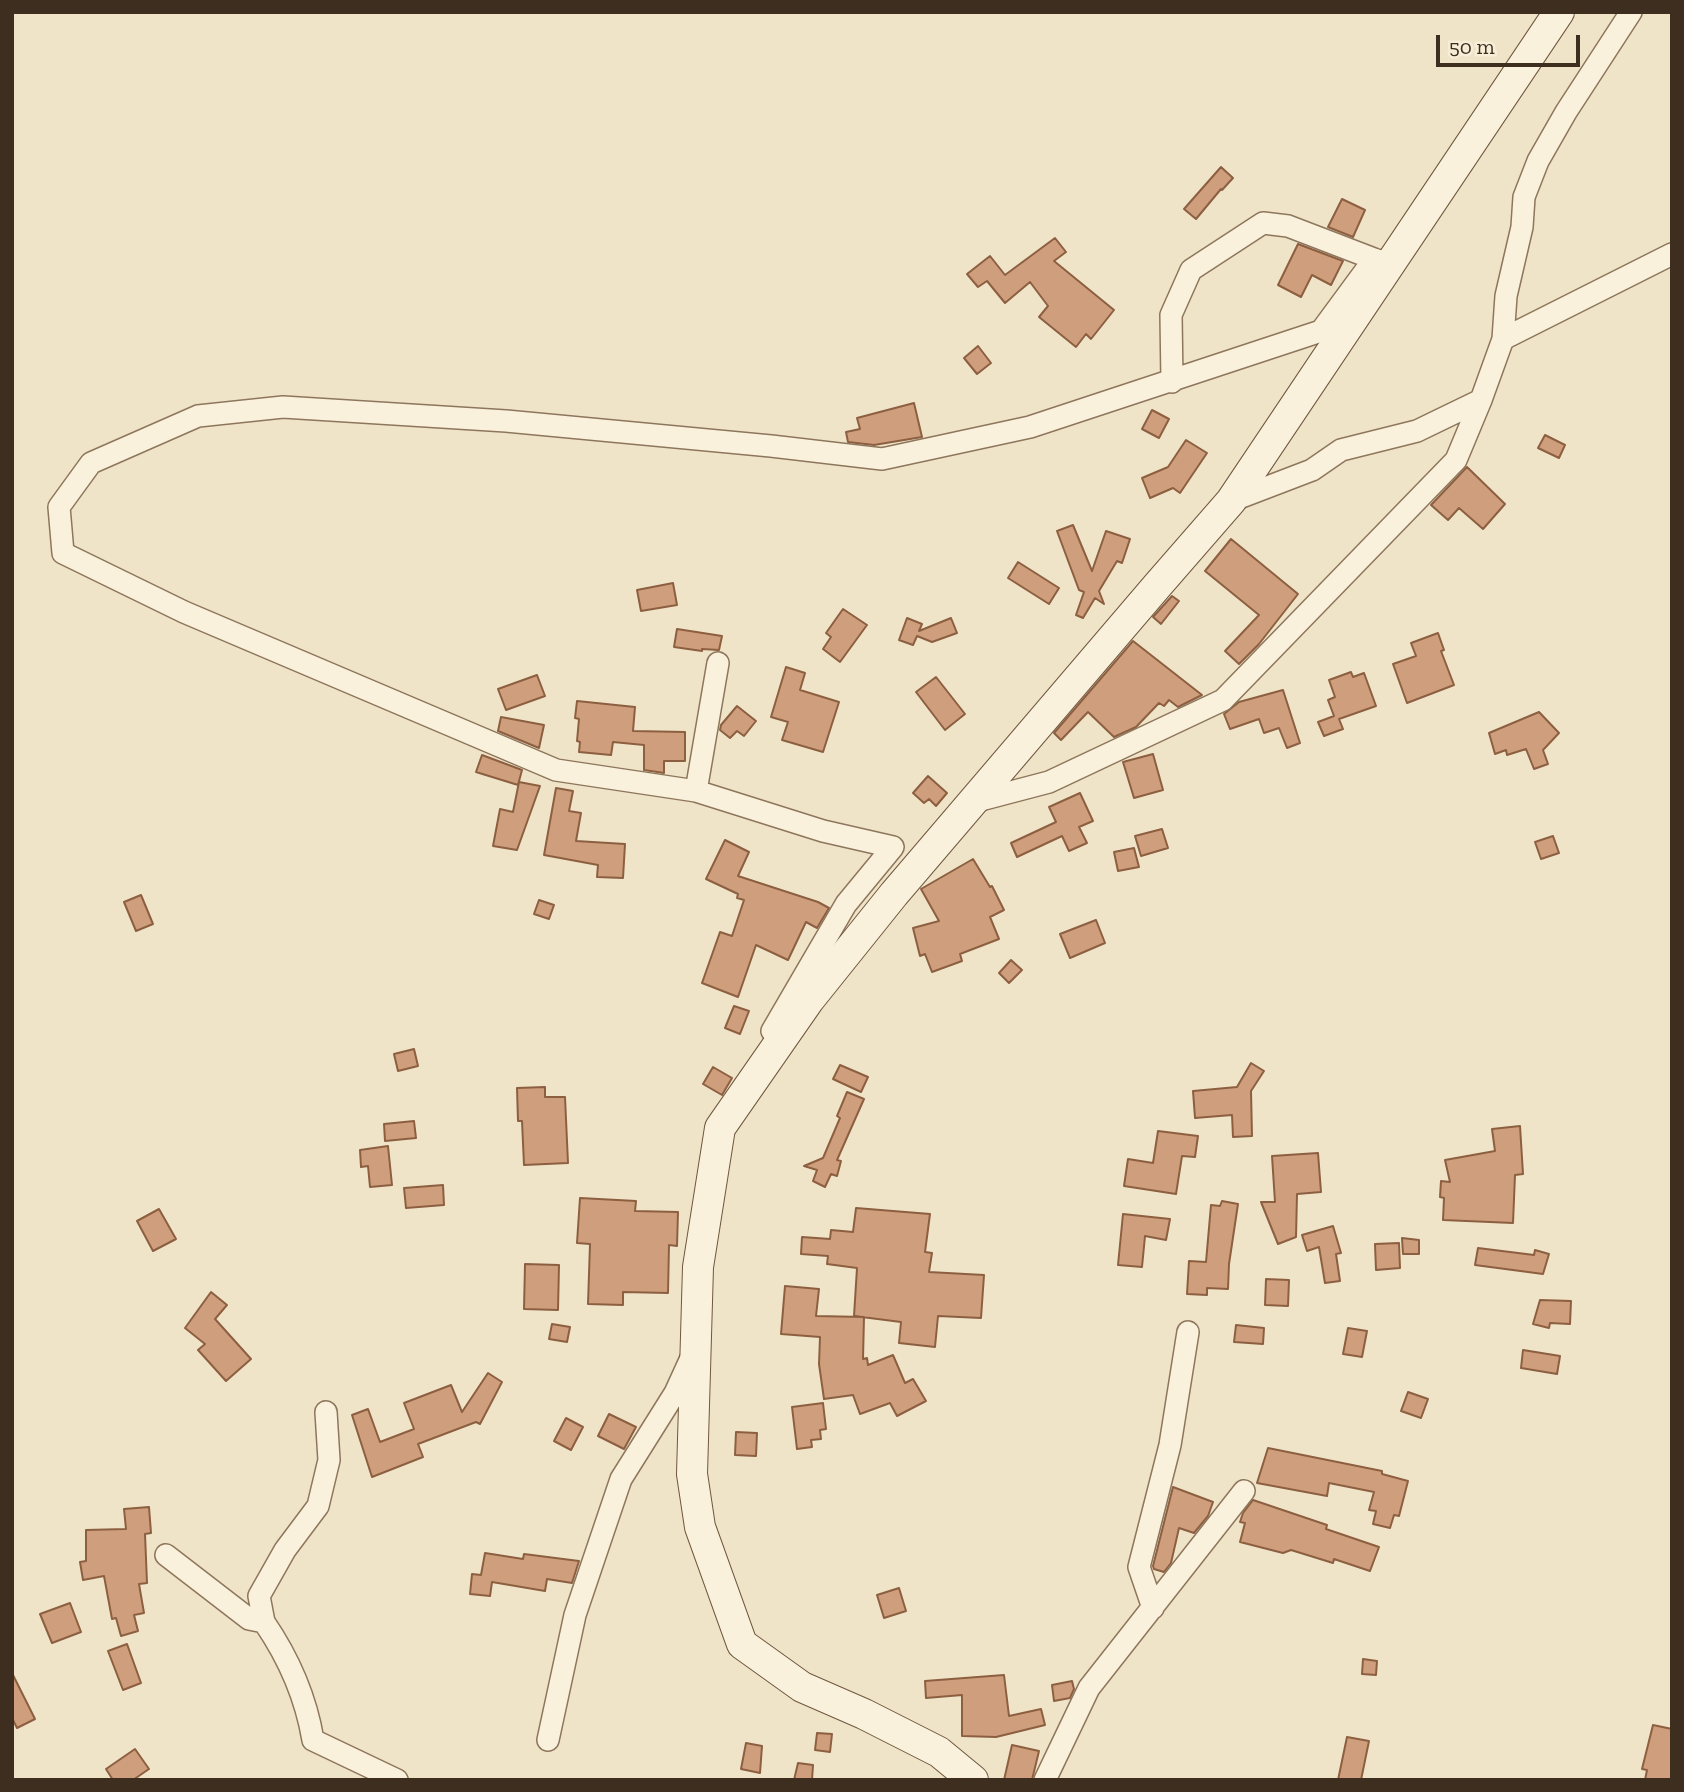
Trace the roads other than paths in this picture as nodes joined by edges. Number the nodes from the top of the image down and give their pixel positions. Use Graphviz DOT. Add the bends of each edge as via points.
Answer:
graph roads {
  1 [pos="1559,12"];
  2 [pos="1631,12"];
  3 [pos="1672,254"];
  4 [pos="1382,262"];
  5 [pos="1503,339"];
  6 [pos="1172,382"];
  7 [pos="1481,400"];
  8 [pos="1231,501"];
  9 [pos="718,663"];
  10 [pos="696,791"];
  11 [pos="973,802"];
  12 [pos="748,1088"];
  13 [pos="1188,1332"];
  14 [pos="696,1348"];
  15 [pos="326,1412"];
  16 [pos="1244,1491"];
  17 [pos="166,1555"];
  18 [pos="1153,1608"];
  19 [pos="264,1622"];
  20 [pos="548,1740"];
  21 [pos="397,1780"];
  22 [pos="973,1780"];
  23 [pos="1045,1780"];
  1 -- 4 [label="street"];
  2 -- 5 [label="street" via="1538,160 1524,197"];
  3 -- 5 [label="street"];
  4 -- 6 [label="street" via="1321,331"];
  4 -- 6 [label="street" via="1288,226 1263,223 1191,270 1171,315"];
  4 -- 8 [label="street"];
  5 -- 7 [label="street"];
  6 -- 10 [label="street" via="1030,427 882,459 506,421 283,407 198,416 91,463 59,507 63,553 184,612 556,770"];
  7 -- 8 [label="street" via="1417,430 1341,450 1312,470"];
  7 -- 11 [label="street" via="1456,460 1223,700 1049,782"];
  8 -- 11 [label="street"];
  9 -- 10 [label="street"];
  10 -- 12 [label="street" via="823,831 893,847 846,904 763,1045"];
  11 -- 12 [label="street" via="809,1000"];
  12 -- 14 [label="street" via="720,1128 698,1267"];
  13 -- 18 [label="street" via="1170,1445 1139,1567"];
  14 -- 20 [label="street" via="675,1393 621,1479 575,1615"];
  14 -- 22 [label="street" via="692,1474 700,1527 742,1644 802,1687 939,1752"];
  15 -- 19 [label="street" via="329,1460 318,1506 259,1596"];
  16 -- 18 [label="street"];
  17 -- 19 [label="street" via="249,1619"];
  18 -- 23 [label="street" via="1090,1688"];
  19 -- 21 [label="street" via="282,1648 306,1707 313,1740"];
}
